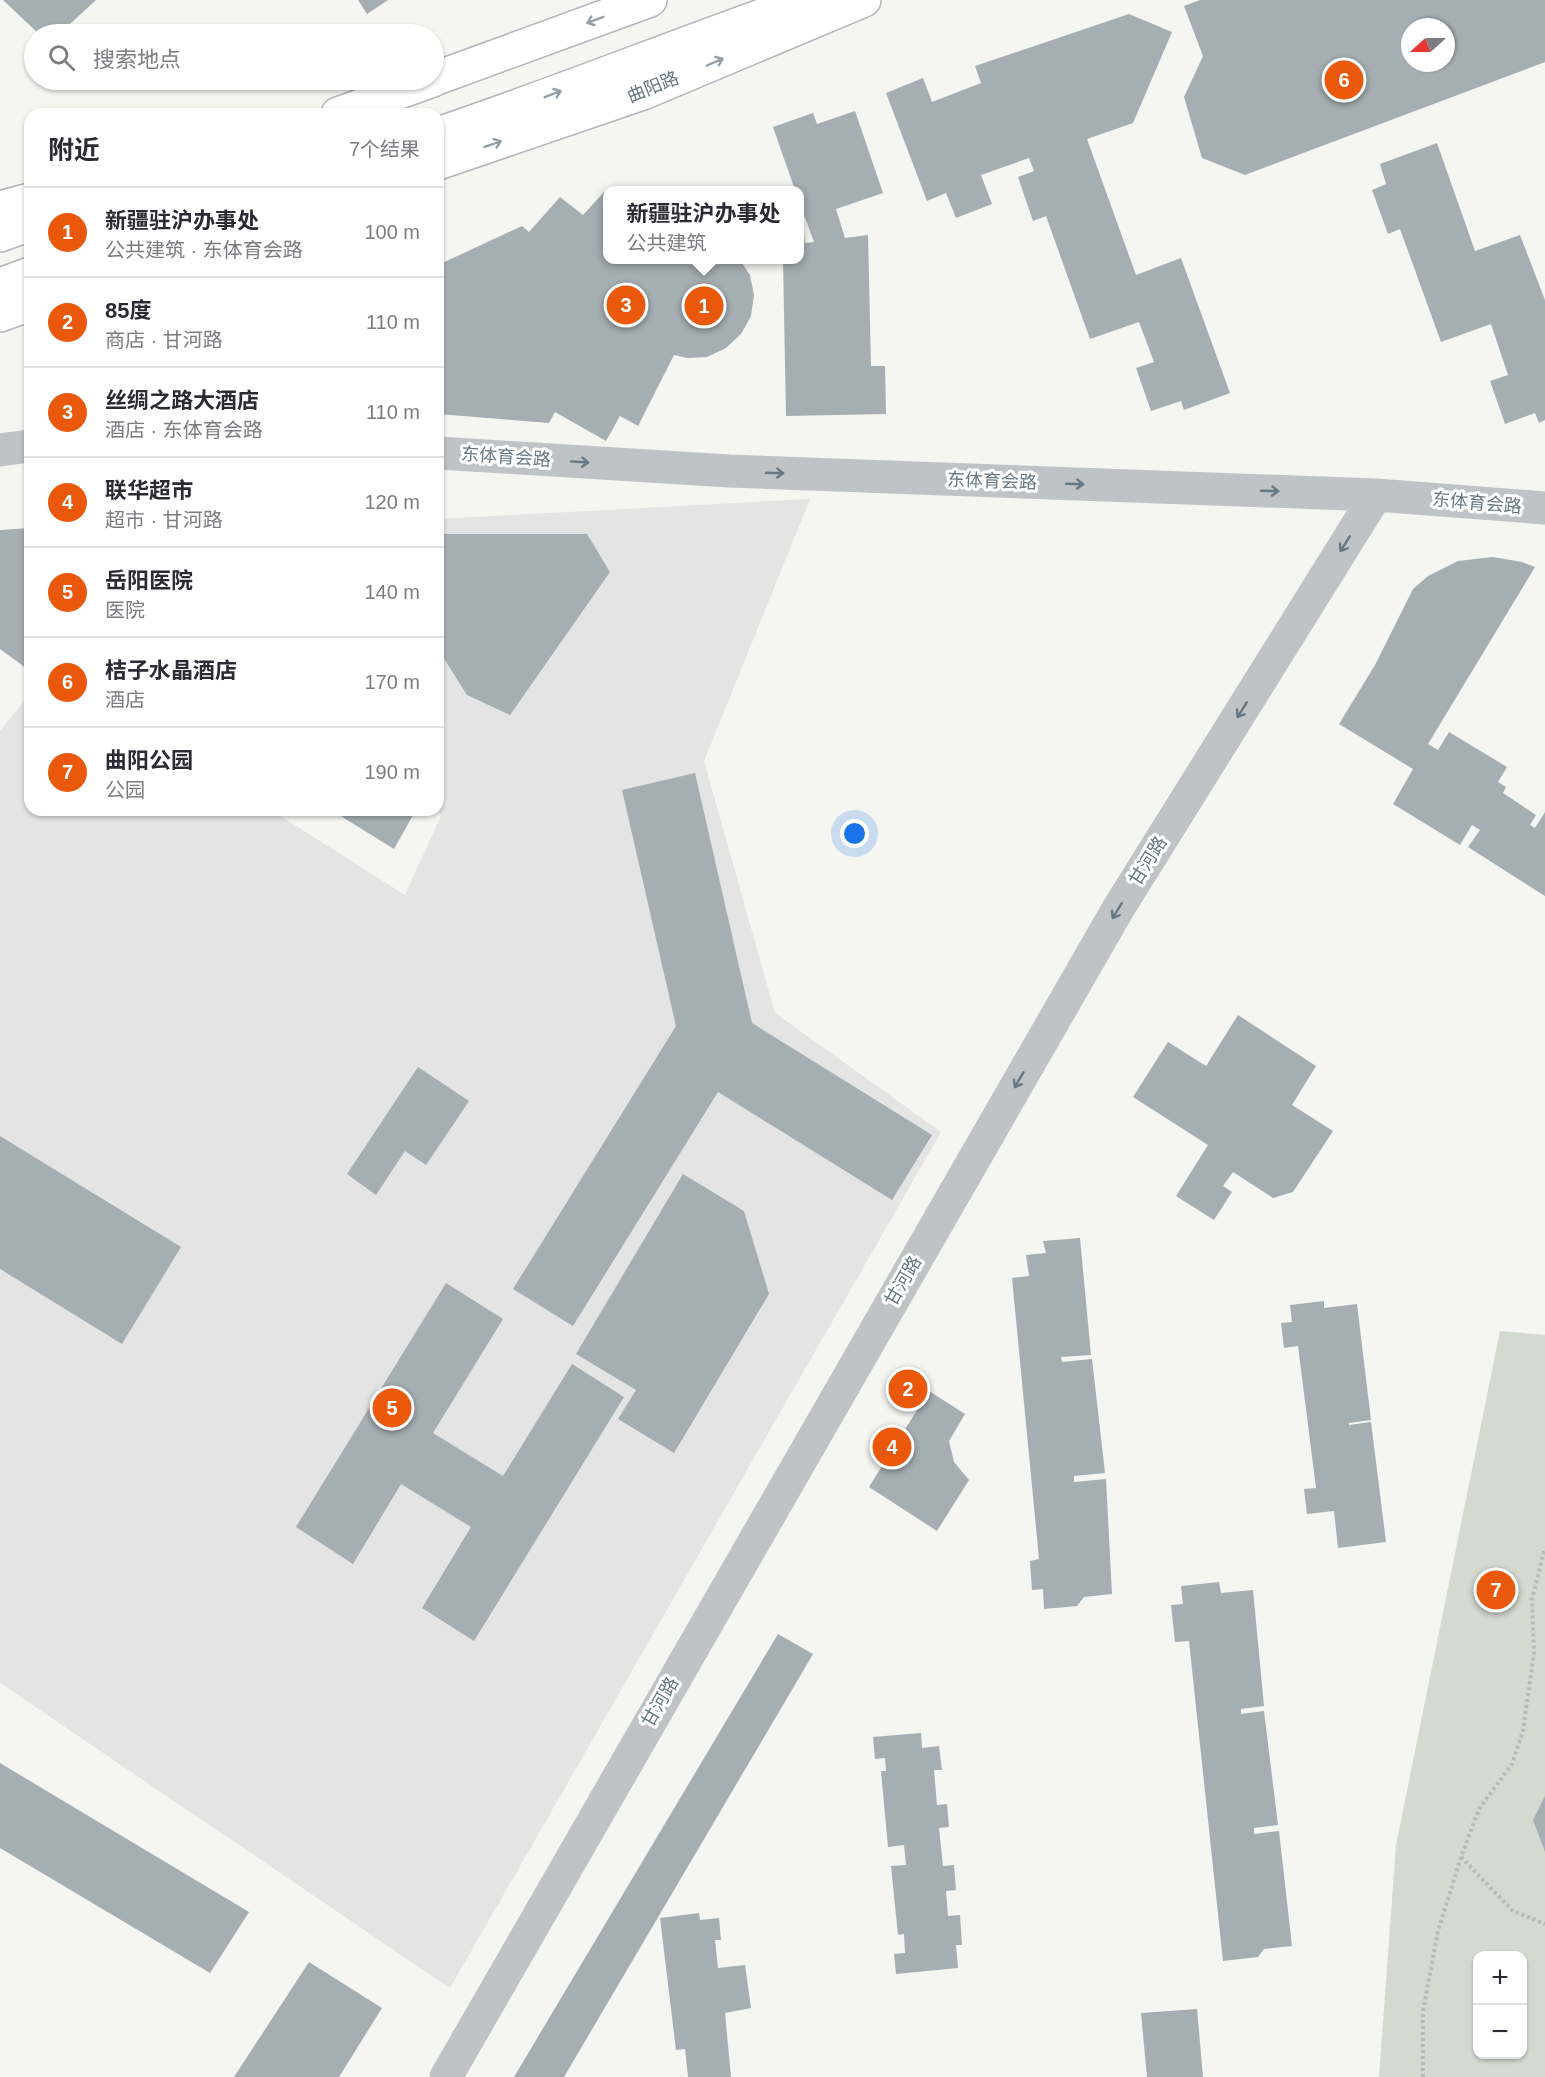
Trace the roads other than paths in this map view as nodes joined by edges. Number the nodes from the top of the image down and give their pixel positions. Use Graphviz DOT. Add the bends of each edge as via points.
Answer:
graph roads {
  1 [pos="650,0"];
  2 [pos="806,0"];
  3 [pos="864,0"];
  4 [pos="444,75"];
  5 [pos="403,90"];
  6 [pos="354,108"];
  7 [pos="444,132"];
  8 [pos="444,161"];
  9 [pos="24,202"];
  10 [pos="0,208"];
  11 [pos="24,226"];
  12 [pos="0,235"];
  13 [pos="24,276"];
  14 [pos="0,285"];
  15 [pos="24,306"];
  16 [pos="0,315"];
  17 [pos="24,447"];
  18 [pos="0,450"];
  19 [pos="444,453"];
  20 [pos="1376,495"];
  21 [pos="1545,508"];
  22 [pos="446,2077"];
  1 -- 4 [label="main road, one-way"];
  7 -- 2 [label="main road, one-way"];
  8 -- 3 [label="main road, 曲阳路, one-way" via="643,93"];
  5 -- 6 [label="main road"];
  9 -- 10 [label="main road"];
  11 -- 12 [label="main road"];
  13 -- 14 [label="main road"];
  15 -- 16 [label="main road"];
  17 -- 18 [label="street"];
  19 -- 20 [label="street, 东体育会路, one-way" via="729,471"];
  20 -- 21 [label="street, 东体育会路"];
  20 -- 22 [label="street, 甘河路, one-way" via="1118,909"];
}
